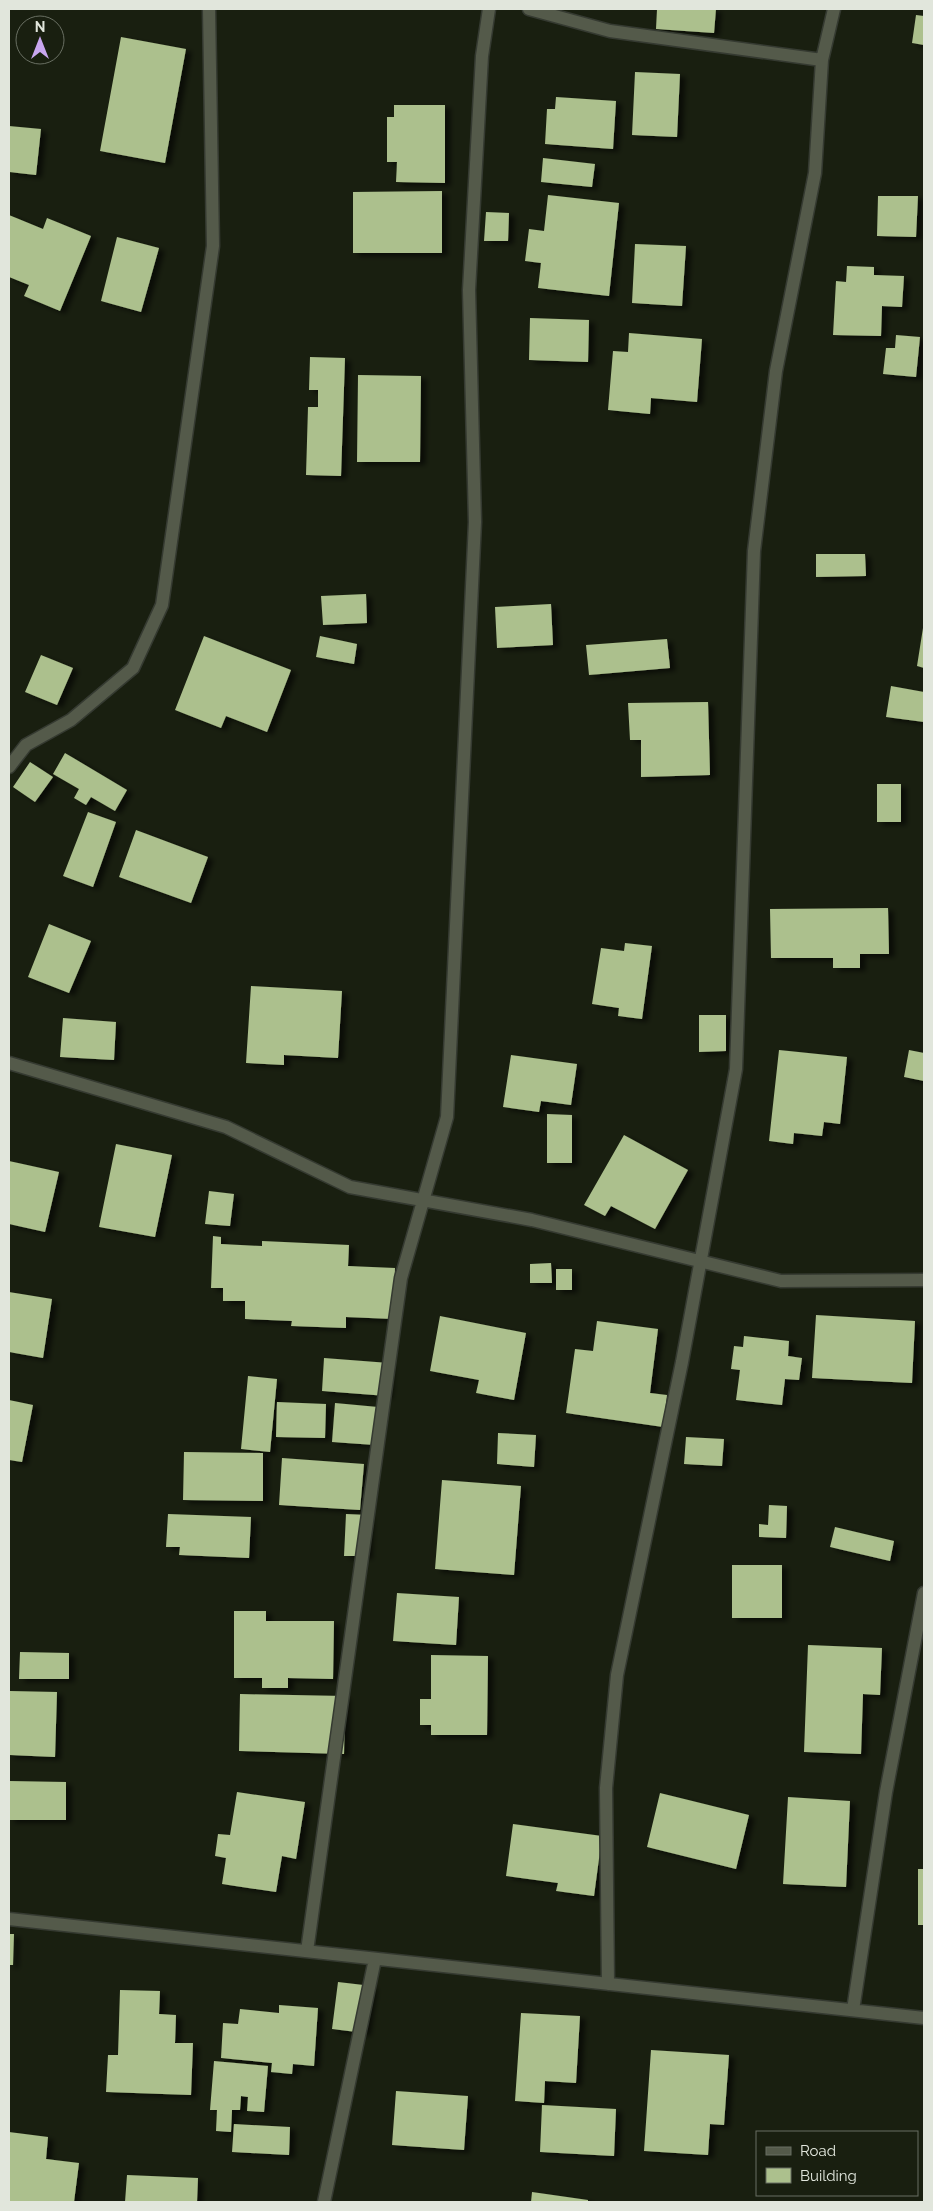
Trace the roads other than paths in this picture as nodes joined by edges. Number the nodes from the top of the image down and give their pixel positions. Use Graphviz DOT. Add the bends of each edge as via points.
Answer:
graph roads {
  1 [pos="209,9"];
  2 [pos="490,9"];
  3 [pos="529,9"];
  4 [pos="834,9"];
  5 [pos="822,60"];
  6 [pos="9,767"];
  7 [pos="9,1062"];
  8 [pos="423,1199"];
  9 [pos="700,1261"];
  10 [pos="924,1280"];
  11 [pos="924,1593"];
  12 [pos="9,1919"];
  13 [pos="307,1951"];
  14 [pos="374,1959"];
  15 [pos="608,1984"];
  16 [pos="853,2010"];
  17 [pos="924,2018"];
  18 [pos="324,2202"];
  1 -- 6 [label="street" via="213,246 162,605 133,668 71,720 26,745"];
  2 -- 8 [label="street" via="482,56 468,290 475,522 447,1117"];
  3 -- 5 [label="street" via="610,31"];
  4 -- 5 [label="street"];
  5 -- 9 [label="street" via="815,173 776,371 754,551 736,1069"];
  7 -- 8 [label="street" via="226,1127 350,1187"];
  8 -- 9 [label="street" via="532,1220"];
  8 -- 13 [label="street" via="401,1278"];
  9 -- 10 [label="street" via="781,1281"];
  9 -- 15 [label="street" via="617,1675 606,1788"];
  11 -- 16 [label="street" via="886,1792"];
  12 -- 13 [label="street"];
  13 -- 14 [label="street"];
  14 -- 15 [label="street"];
  14 -- 18 [label="street"];
  15 -- 16 [label="street"];
  16 -- 17 [label="street"];
}
